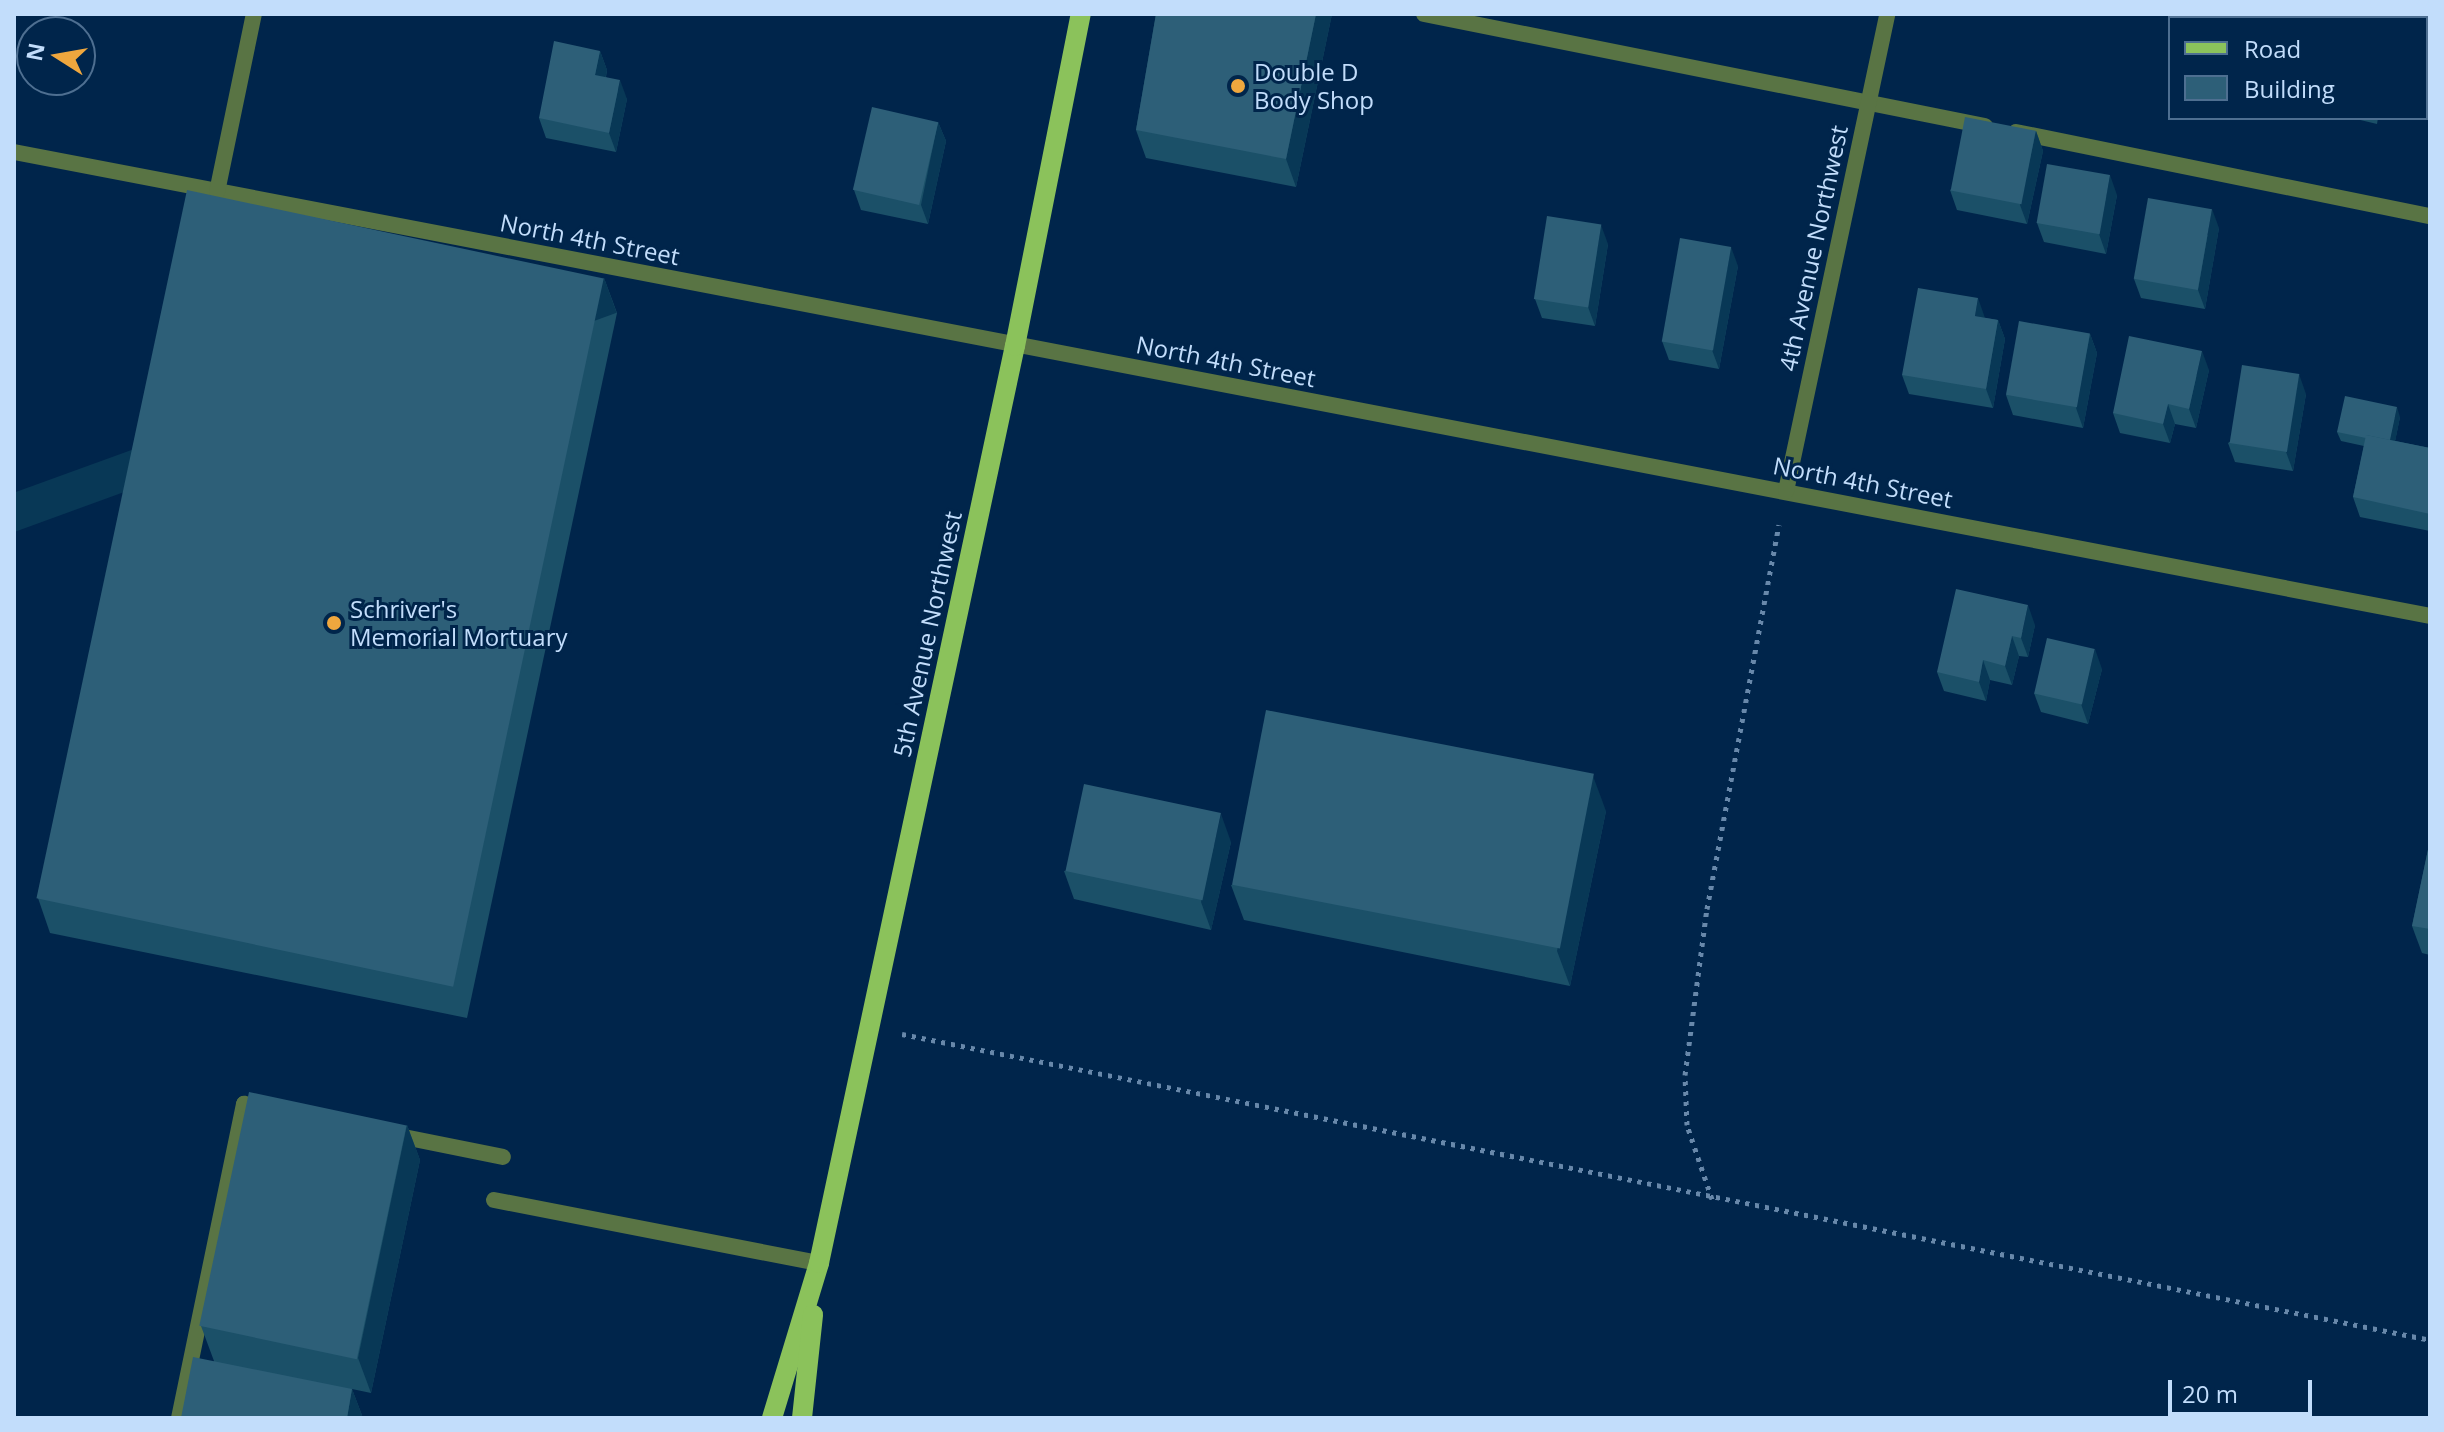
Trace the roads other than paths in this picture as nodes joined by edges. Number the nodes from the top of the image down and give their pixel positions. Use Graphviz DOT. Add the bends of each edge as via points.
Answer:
graph roads {
  1 [pos="254,14"];
  2 [pos="1081,14"];
  3 [pos="1424,14"];
  4 [pos="1887,14"];
  5 [pos="1869,103"];
  6 [pos="14,152"];
  7 [pos="217,192"];
  8 [pos="2430,216"];
  9 [pos="1015,346"];
  10 [pos="1786,491"];
  11 [pos="2430,616"];
  12 [pos="290,1113"];
  13 [pos="381,1132"];
  14 [pos="503,1157"];
  15 [pos="494,1200"];
  16 [pos="819,1263"];
  17 [pos="179,1418"];
  18 [pos="772,1418"];
  19 [pos="802,1418"];
  1 -- 7 [label="street"];
  2 -- 9 [label="main road, 5th Avenue Northwest"];
  3 -- 5 [label="street"];
  4 -- 5 [label="street, 4th Avenue Northwest"];
  5 -- 8 [label="street"];
  5 -- 10 [label="street, 4th Avenue Northwest"];
  6 -- 7 [label="street, North 4th Street"];
  7 -- 9 [label="street, North 4th Street"];
  9 -- 10 [label="street, North 4th Street"];
  9 -- 16 [label="main road, 5th Avenue Northwest"];
  10 -- 11 [label="street, North 4th Street"];
  12 -- 17 [label="street" via="244,1104"];
  13 -- 14 [label="street"];
  15 -- 16 [label="street"];
  16 -- 18 [label="main road, 5th Avenue Northwest"];
  16 -- 19 [label="main road, 5th Avenue Northwest"];
}
